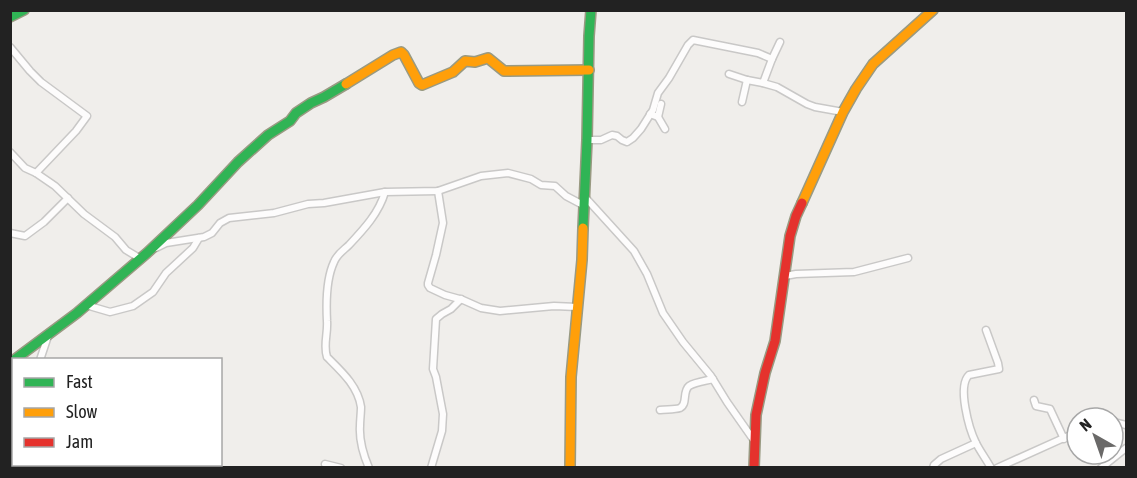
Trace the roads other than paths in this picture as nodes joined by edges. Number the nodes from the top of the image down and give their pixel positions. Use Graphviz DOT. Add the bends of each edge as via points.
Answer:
graph roads {
  1 [pos="24,10"];
  2 [pos="591,10"];
  3 [pos="933,10"];
  4 [pos="10,18"];
  5 [pos="780,42"];
  6 [pos="10,46"];
  7 [pos="772,58"];
  8 [pos="589,70"];
  9 [pos="729,74"];
  10 [pos="747,80"];
  11 [pos="763,83"];
  12 [pos="742,102"];
  13 [pos="661,104"];
  14 [pos="843,112"];
  15 [pos="650,114"];
  16 [pos="658,117"];
  17 [pos="665,129"];
  18 [pos="587,141"];
  19 [pos="10,152"];
  20 [pos="36,173"];
  21 [pos="438,191"];
  22 [pos="385,192"];
  23 [pos="68,198"];
  24 [pos="583,200"];
  25 [pos="10,233"];
  26 [pos="199,238"];
  27 [pos="144,256"];
  28 [pos="908,258"];
  29 [pos="785,276"];
  30 [pos="461,299"];
  31 [pos="86,305"];
  32 [pos="577,307"];
  33 [pos="986,330"];
  34 [pos="48,335"];
  35 [pos="17,358"];
  36 [pos="41,358"];
  37 [pos="713,379"];
  38 [pos="1034,400"];
  39 [pos="660,410"];
  40 [pos="1064,439"];
  41 [pos="755,442"];
  42 [pos="976,443"];
  43 [pos="1126,448"];
  44 [pos="325,464"];
  45 [pos="366,467"];
  46 [pos="341,468"];
  47 [pos="431,468"];
  48 [pos="570,468"];
  49 [pos="754,468"];
  50 [pos="933,468"];
  51 [pos="991,468"];
  52 [pos="997,468"];
  53 [pos="1101,468"];
  1 -- 4 [label="street"];
  2 -- 8 [label="street"];
  3 -- 14 [label="street" via="873,64"];
  5 -- 7 [label="street"];
  6 -- 20 [label="street" via="41,82 87,116"];
  7 -- 11 [label="street"];
  7 -- 15 [label="street" via="693,40 658,93"];
  8 -- 18 [label="street"];
  8 -- 27 [label="street" via="504,71 488,58 465,61 453,72 422,85 404,55 393,55 311,103 268,135"];
  9 -- 10 [label="street"];
  10 -- 11 [label="street"];
  10 -- 12 [label="street"];
  11 -- 14 [label="street" via="815,107"];
  13 -- 16 [label="street"];
  14 -- 29 [label="street" via="792,227"];
  15 -- 16 [label="street"];
  15 -- 18 [label="street" via="627,142 612,135"];
  16 -- 17 [label="street"];
  18 -- 24 [label="street"];
  19 -- 20 [label="street"];
  20 -- 23 [label="street"];
  21 -- 22 [label="street"];
  21 -- 24 [label="street" via="481,176 508,173 555,186 566,196"];
  21 -- 30 [label="street" via="443,223 428,285"];
  22 -- 26 [label="street" via="229,218 212,233"];
  22 -- 45 [label="street" via="372,219 333,262 326,298 326,353 347,376 359,400"];
  23 -- 25 [label="street" via="25,236"];
  23 -- 27 [label="street" via="126,250"];
  24 -- 32 [label="street"];
  24 -- 37 [label="street" via="634,251 663,313"];
  26 -- 27 [label="street" via="166,243"];
  26 -- 31 [label="street" via="165,273 153,292 133,306 110,312"];
  27 -- 31 [label="street"];
  28 -- 29 [label="street" via="854,272"];
  29 -- 41 [label="street" via="775,341 756,415"];
  30 -- 32 [label="street" via="500,311"];
  30 -- 47 [label="street" via="436,319 433,369 443,414"];
  31 -- 34 [label="street"];
  32 -- 48 [label="street"];
  33 -- 42 [label="street" via="999,369 969,375 964,386 967,419"];
  34 -- 35 [label="street"];
  34 -- 36 [label="street"];
  37 -- 39 [label="street" via="688,387 683,406"];
  37 -- 41 [label="street"];
  38 -- 40 [label="street" via="1036,406 1050,409"];
  40 -- 52 [label="street"];
  41 -- 49 [label="street"];
  42 -- 50 [label="street" via="941,459"];
  42 -- 51 [label="street"];
  43 -- 53 [label="street"];
  44 -- 46 [label="street"];
}
